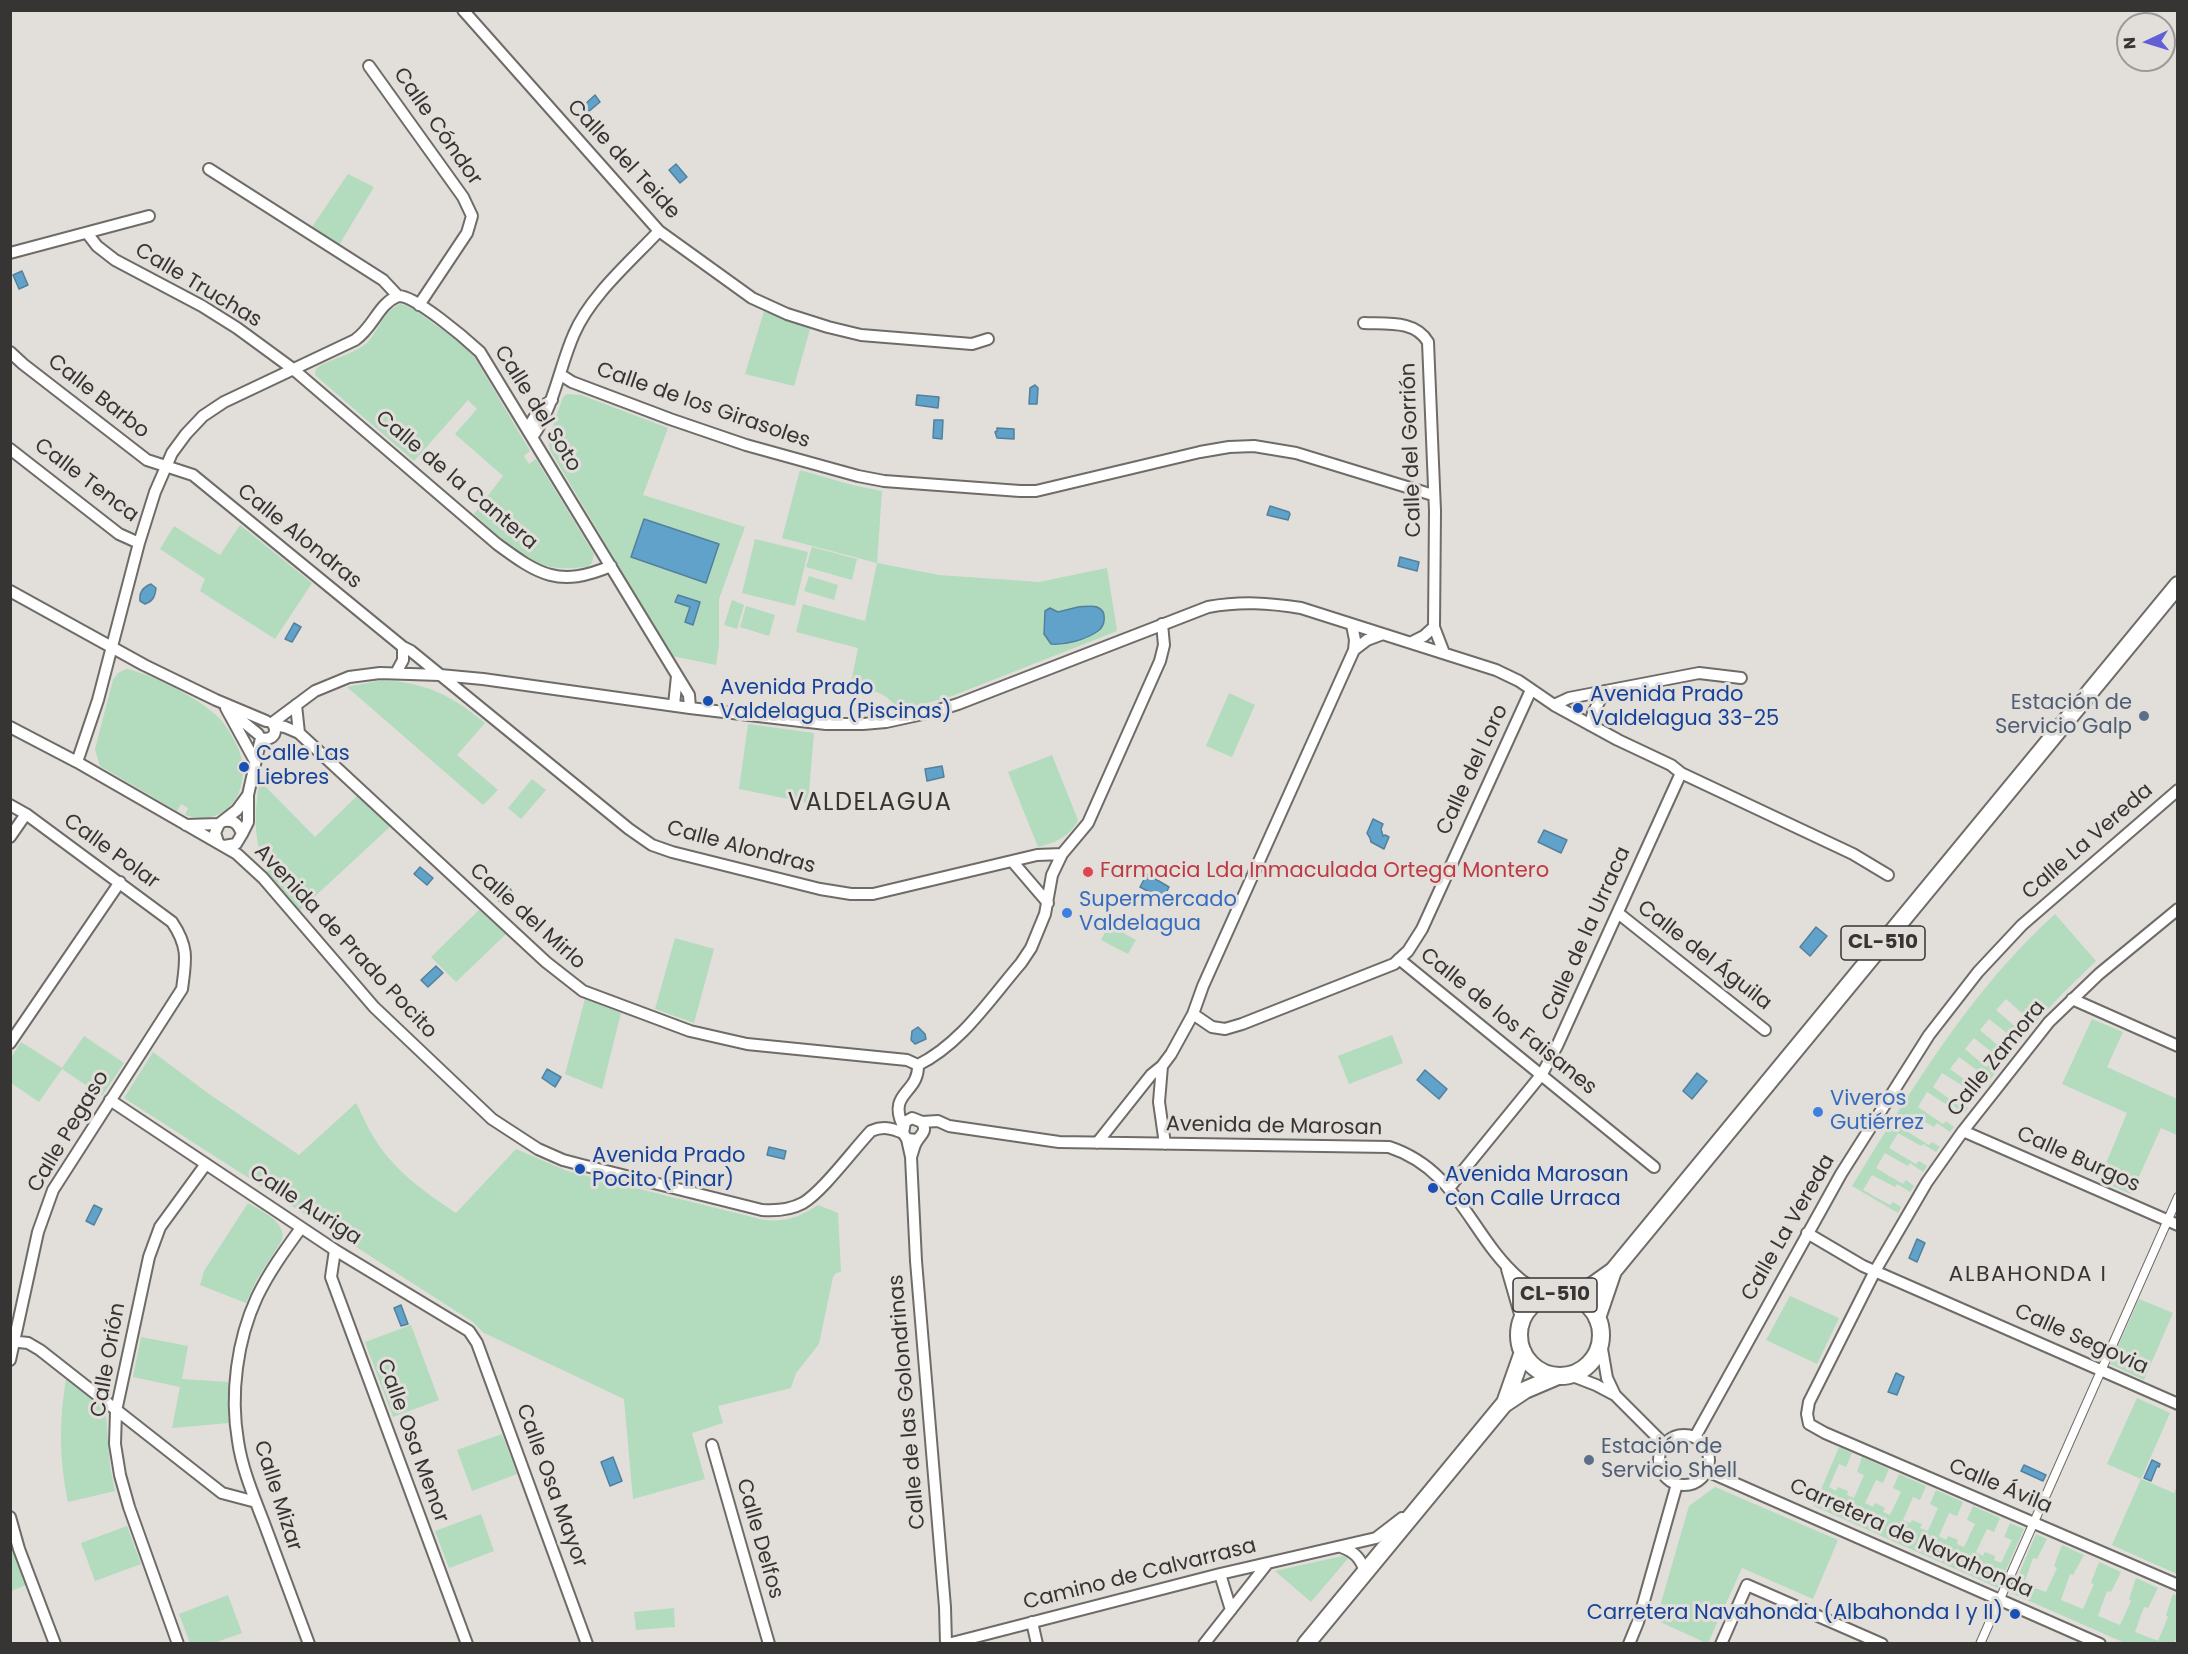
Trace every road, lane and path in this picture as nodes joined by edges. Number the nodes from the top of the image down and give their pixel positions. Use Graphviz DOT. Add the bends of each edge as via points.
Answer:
graph roads {
  1 [pos="463,10"];
  2 [pos="369,66"];
  3 [pos="209,169"];
  4 [pos="149,216"];
  5 [pos="659,231"];
  6 [pos="87,233"];
  7 [pos="10,253"];
  8 [pos="398,296"];
  9 [pos="419,305"];
  10 [pos="1364,323"];
  11 [pos="988,339"];
  12 [pos="10,352"];
  13 [pos="292,369"];
  14 [pos="561,375"];
  15 [pos="552,399"];
  16 [pos="516,408"];
  17 [pos="540,408"];
  18 [pos="531,432"];
  19 [pos="10,449"];
  20 [pos="166,467"];
  21 [pos="1433,495"];
  22 [pos="139,543"];
  23 [pos="611,566"];
  24 [pos="2178,585"];
  25 [pos="10,591"];
  26 [pos="1162,624"];
  27 [pos="1352,626"];
  28 [pos="1434,627"];
  29 [pos="1383,634"];
  30 [pos="1412,642"];
  31 [pos="403,647"];
  32 [pos="112,648"];
  33 [pos="1354,650"];
  34 [pos="1443,653"];
  35 [pos="396,673"];
  36 [pos="440,675"];
  37 [pos="677,676"];
  38 [pos="1741,678"];
  39 [pos="483,679"];
  40 [pos="1531,690"];
  41 [pos="1605,691"];
  42 [pos="216,700"];
  43 [pos="471,700"];
  44 [pos="296,705"];
  45 [pos="674,705"];
  46 [pos="1554,705"];
  47 [pos="226,708"];
  48 [pos="690,708"];
  49 [pos="270,723"];
  50 [pos="1590,725"];
  51 [pos="10,727"];
  52 [pos="299,733"];
  53 [pos="260,736"];
  54 [pos="255,761"];
  55 [pos="77,762"];
  56 [pos="1681,773"];
  57 [pos="2178,790"];
  58 [pos="248,795"];
  59 [pos="10,805"];
  60 [pos="26,814"];
  61 [pos="221,822"];
  62 [pos="185,825"];
  63 [pos="242,834"];
  64 [pos="10,837"];
  65 [pos="221,844"];
  66 [pos="1062,854"];
  67 [pos="1012,861"];
  68 [pos="1888,875"];
  69 [pos="120,882"];
  70 [pos="1048,903"];
  71 [pos="2178,909"];
  72 [pos="1618,913"];
  73 [pos="183,938"];
  74 [pos="1400,959"];
  75 [pos="2072,999"];
  76 [pos="1193,1014"];
  77 [pos="1765,1030"];
  78 [pos="10,1042"];
  79 [pos="2178,1046"];
  80 [pos="918,1065"];
  81 [pos="1162,1066"];
  82 [pos="1542,1074"];
  83 [pos="1141,1089"];
  84 [pos="1159,1097"];
  85 [pos="110,1100"];
  86 [pos="913,1130"];
  87 [pos="1963,1131"];
  88 [pos="1097,1143"];
  89 [pos="1164,1144"];
  90 [pos="206,1164"];
  91 [pos="1654,1167"];
  92 [pos="1449,1188"];
  93 [pos="2178,1197"];
  94 [pos="2172,1223"];
  95 [pos="301,1228"];
  96 [pos="1807,1233"];
  97 [pos="335,1250"];
  98 [pos="1506,1265"];
  99 [pos="1875,1270"];
  100 [pos="1613,1271"];
  101 [pos="1561,1295"];
  102 [pos="1598,1318"];
  103 [pos="1522,1321"];
  104 [pos="12,1341"];
  105 [pos="477,1343"];
  106 [pos="1601,1343"];
  107 [pos="1522,1352"];
  108 [pos="10,1360"];
  109 [pos="2101,1370"];
  110 [pos="1564,1376"];
  111 [pos="1615,1395"];
  112 [pos="1504,1404"];
  113 [pos="2178,1404"];
  114 [pos="116,1412"];
  115 [pos="1809,1424"];
  116 [pos="1695,1437"];
  117 [pos="1664,1444"];
  118 [pos="712,1445"];
  119 [pos="1707,1471"];
  120 [pos="1677,1484"];
  121 [pos="256,1502"];
  122 [pos="1422,1503"];
  123 [pos="10,1518"];
  124 [pos="2033,1523"];
  125 [pos="1341,1547"];
  126 [pos="1267,1564"];
  127 [pos="1365,1571"];
  128 [pos="1220,1574"];
  129 [pos="2178,1585"];
  130 [pos="2000,1598"];
  131 [pos="1231,1610"];
  132 [pos="1032,1622"];
  133 [pos="56,1644"];
  134 [pos="178,1644"];
  135 [pos="309,1644"];
  136 [pos="467,1644"];
  137 [pos="587,1644"];
  138 [pos="769,1644"];
  139 [pos="947,1644"];
  140 [pos="1037,1644"];
  141 [pos="1204,1644"];
  142 [pos="1306,1644"];
  143 [pos="1629,1644"];
  144 [pos="1721,1644"];
  145 [pos="1882,1644"];
  146 [pos="1980,1644"];
  147 [pos="2100,1644"];
  1 -- 5 [label="street, Calle del Teide"];
  2 -- 9 [label="street, Calle Cóndor" via="463,197 472,216 467,233"];
  3 -- 8 [label="street, Calle del Soto" via="382,280"];
  4 -- 6 [label="street"];
  5 -- 11 [label="street, Calle del Teide" via="752,298 787,314 861,335 972,344"];
  5 -- 14 [label="street" via="590,307 574,332"];
  6 -- 7 [label="street"];
  6 -- 13 [label="street, Calle Truchas" via="115,260 202,306"];
  8 -- 9 [label="street, Calle del Soto"];
  8 -- 13 [label="street" via="389,300 366,333"];
  9 -- 16 [label="street, Calle del Soto" via="480,352"];
  10 -- 21 [label="street, Calle del Gorrión" via="1411,326 1423,333 1428,342"];
  12 -- 20 [label="street, Calle Barbo" via="147,460"];
  13 -- 20 [label="street" via="203,416 172,453"];
  13 -- 23 [label="street, Calle de la Cantera" via="528,567 548,576 570,578 591,575"];
  14 -- 15 [label="street"];
  14 -- 21 [label="street, Calle de los Girasoles" via="746,445 884,481 1036,491 1200,452 1254,446 1296,453"];
  15 -- 17 [label="street"];
  15 -- 18 [label="street" via="544,419"];
  16 -- 17 [label="street"];
  16 -- 18 [label="street, Calle del Soto"];
  17 -- 18 [label="street"];
  18 -- 23 [label="street, Calle del Soto"];
  19 -- 22 [label="street, Calle Tenca" via="119,534"];
  20 -- 22 [label="street"];
  20 -- 31 [label="street, Calle Alondras" via="193,475"];
  21 -- 28 [label="street, Calle del Gorrión"];
  22 -- 32 [label="street"];
  23 -- 37 [label="street, Calle del Soto"];
  24 -- 100 [label="main road, CL-510"];
  25 -- 32 [label="street"];
  26 -- 27 [label="street" via="1208,607 1250,602 1301,608"];
  26 -- 48 [label="street" via="958,704 886,722 826,724"];
  26 -- 66 [label="street" via="1164,645 1153,678 1088,824"];
  27 -- 29 [label="street"];
  27 -- 33 [label="street"];
  28 -- 30 [label="street"];
  28 -- 34 [label="street, Calle del Gorrión"];
  29 -- 30 [label="street"];
  29 -- 33 [label="street" via="1367,639"];
  30 -- 34 [label="street"];
  31 -- 35 [label="street" via="403,660"];
  31 -- 36 [label="street, Calle Alondras"];
  32 -- 42 [label="street"];
  32 -- 55 [label="street"];
  33 -- 76 [label="street"];
  34 -- 40 [label="street" via="1496,670"];
  35 -- 36 [label="street"];
  35 -- 44 [label="street" via="349,677 315,691"];
  36 -- 39 [label="street"];
  36 -- 43 [label="street, Calle Alondras"];
  37 -- 45 [label="street"];
  37 -- 48 [label="street, Calle del Soto" via="689,694"];
  38 -- 41 [label="street" via="1699,673"];
  39 -- 43 [label="street"];
  39 -- 45 [label="street"];
  40 -- 46 [label="street"];
  40 -- 74 [label="street, Calle del Loro" via="1422,929"];
  41 -- 46 [label="street"];
  41 -- 50 [label="street"];
  42 -- 47 [label="street"];
  42 -- 49 [label="street, Calle del Mirlo"];
  43 -- 67 [label="street, Calle Alondras" via="657,848 851,894 873,894"];
  44 -- 49 [label="street"];
  44 -- 52 [label="street"];
  45 -- 48 [label="street"];
  46 -- 50 [label="street"];
  47 -- 53 [label="street"];
  47 -- 54 [label="street"];
  49 -- 52 [label="street, Calle del Mirlo"];
  49 -- 53 [label="street" via="275,733 272,737"];
  50 -- 56 [label="street"];
  51 -- 55 [label="street, Avenida de Prado Pocito"];
  52 -- 80 [label="street, Calle del Mirlo" via="546,962 583,991 710,1037 907,1060"];
  53 -- 54 [label="street"];
  54 -- 58 [label="street"];
  55 -- 62 [label="street, Avenida de Prado Pocito"];
  56 -- 68 [label="street" via="1853,854"];
  56 -- 72 [label="street, Calle de la Urraca"];
  57 -- 96 [label="street, Calle La Vereda" via="2044,904 1978,972 1929,1035"];
  58 -- 61 [label="street"];
  58 -- 63 [label="street" via="248,822"];
  59 -- 60 [label="street, Calle Polar"];
  60 -- 64 [label="street"];
  60 -- 69 [label="street, Calle Polar"];
  61 -- 62 [label="street"];
  61 -- 63 [label="street" via="232,820"];
  61 -- 65 [label="street" via="215,833"];
  62 -- 65 [label="street, Avenida de Prado Pocito"];
  63 -- 65 [label="street" via="236,844"];
  65 -- 86 [label="street, Avenida de Prado Pocito" via="263,878 374,1007 492,1119 519,1139 563,1160 777,1211 803,1203 816,1192 871,1131 888,1127"];
  66 -- 67 [label="street, Calle Alondras"];
  66 -- 70 [label="street" via="1052,875"];
  67 -- 70 [label="street"];
  69 -- 73 [label="street, Calle Polar" via="172,921"];
  69 -- 78 [label="street"];
  70 -- 80 [label="street" via="1021,963 951,1044"];
  71 -- 75 [label="street, Calle Zamora"];
  72 -- 77 [label="street, Calle del Águila"];
  72 -- 82 [label="street, Calle de la Urraca"];
  73 -- 85 [label="street, Calle Pegaso" via="186,955 182,989"];
  74 -- 76 [label="street, Calle de los Faisanes" via="1370,975 1225,1029 1212,1027"];
  74 -- 82 [label="street, Calle de los Faisanes"];
  75 -- 79 [label="street"];
  75 -- 87 [label="street, Calle Zamora"];
  76 -- 81 [label="street"];
  80 -- 86 [label="street, Calle de las Golondrinas" via="917,1078 898,1105 898,1115"];
  81 -- 83 [label="street"];
  81 -- 84 [label="street"];
  82 -- 91 [label="street, Calle de los Faisanes"];
  82 -- 92 [label="street, Calle de la Urraca"];
  83 -- 84 [label="street"];
  83 -- 88 [label="street"];
  84 -- 89 [label="street"];
  85 -- 90 [label="street, Calle Auriga"];
  85 -- 104 [label="street, Calle Pegaso" via="52,1190"];
  86 -- 88 [label="street, Avenida de Prado Pocito" via="938,1121 949,1126 1059,1142"];
  86 -- 139 [label="street, Calle de las Golondrinas" via="916,1261"];
  87 -- 94 [label="street, Calle Burgos"];
  87 -- 99 [label="street, Calle Zamora" via="1927,1182"];
  88 -- 89 [label="street, Avenida de Marosan"];
  89 -- 92 [label="street, Avenida de Marosan" via="1389,1147 1416,1158"];
  90 -- 95 [label="street, Calle Auriga"];
  90 -- 114 [label="street, Calle Orión" via="160,1227 152,1247"];
  92 -- 98 [label="street, Avenida de Marosan"];
  93 -- 94 [label="street"];
  94 -- 109 [label="street"];
  95 -- 97 [label="street, Calle Auriga"];
  95 -- 121 [label="street, Calle Mizar" via="256,1299 236,1377 238,1442"];
  96 -- 99 [label="street, Calle Segovia"];
  96 -- 116 [label="street, Calle La Vereda"];
  97 -- 105 [label="street, Calle Auriga" via="469,1331"];
  97 -- 136 [label="street, Calle Osa Menor" via="331,1277"];
  98 -- 101 [label="street, Avenida de Marosan" via="1521,1281"];
  98 -- 103 [label="street, Avenida de Marosan"];
  99 -- 109 [label="street, Calle Segovia"];
  99 -- 115 [label="street, Calle Zamora" via="1809,1402"];
  100 -- 101 [label="main road, CL-510" via="1592,1286"];
  100 -- 102 [label="main road, CL-510"];
  101 -- 102 [label="main road, CL-510" via="1580,1299"];
  101 -- 103 [label="main road, CL-510" via="1540,1299"];
  102 -- 106 [label="main road, CL-510"];
  103 -- 107 [label="main road, CL-510"];
  104 -- 108 [label="street, Calle Pegaso"];
  104 -- 114 [label="street" via="40,1350"];
  105 -- 137 [label="street, Calle Osa Mayor"];
  106 -- 110 [label="main road, CL-510" via="1584,1369"];
  106 -- 111 [label="street" via="1606,1378"];
  107 -- 110 [label="main road" via="1543,1373"];
  107 -- 112 [label="main road, CL-510"];
  109 -- 113 [label="street, Calle Segovia"];
  109 -- 124 [label="street"];
  110 -- 111 [label="street" via="1596,1384"];
  110 -- 112 [label="main road, CL-510" via="1525,1390"];
  111 -- 117 [label="street"];
  112 -- 122 [label="main road, CL-510"];
  114 -- 121 [label="street" via="222,1492"];
  114 -- 134 [label="street, Calle Orión" via="115,1444 120,1475"];
  115 -- 124 [label="street, Calle Ávila"];
  116 -- 117 [label="street" via="1678,1435"];
  116 -- 119 [label="street" via="1708,1451"];
  117 -- 120 [label="street" via="1659,1464 1667,1478"];
  118 -- 138 [label="street, Calle Delfos"];
  119 -- 120 [label="street" via="1699,1480"];
  119 -- 130 [label="street, Carretera de Navahonda"];
  120 -- 143 [label="street"];
  121 -- 135 [label="street, Calle Mizar"];
  122 -- 125 [label="street, Camino de Calvarrasa" via="1376,1538"];
  122 -- 127 [label="main road, CL-510"];
  123 -- 133 [label="street"];
  124 -- 129 [label="street, Calle Ávila"];
  124 -- 130 [label="street"];
  125 -- 126 [label="street, Camino de Calvarrasa"];
  125 -- 127 [label="street" via="1353,1551"];
  126 -- 128 [label="street, Camino de Calvarrasa"];
  126 -- 131 [label="street"];
  127 -- 142 [label="main road, CL-510"];
  128 -- 131 [label="street"];
  128 -- 132 [label="street, Camino de Calvarrasa"];
  130 -- 146 [label="street"];
  130 -- 147 [label="street, Carretera de Navahonda"];
  131 -- 141 [label="street"];
  132 -- 139 [label="street, Camino de Calvarrasa"];
  132 -- 140 [label="street"];
  144 -- 145 [label="street" via="1747,1585"];
}
